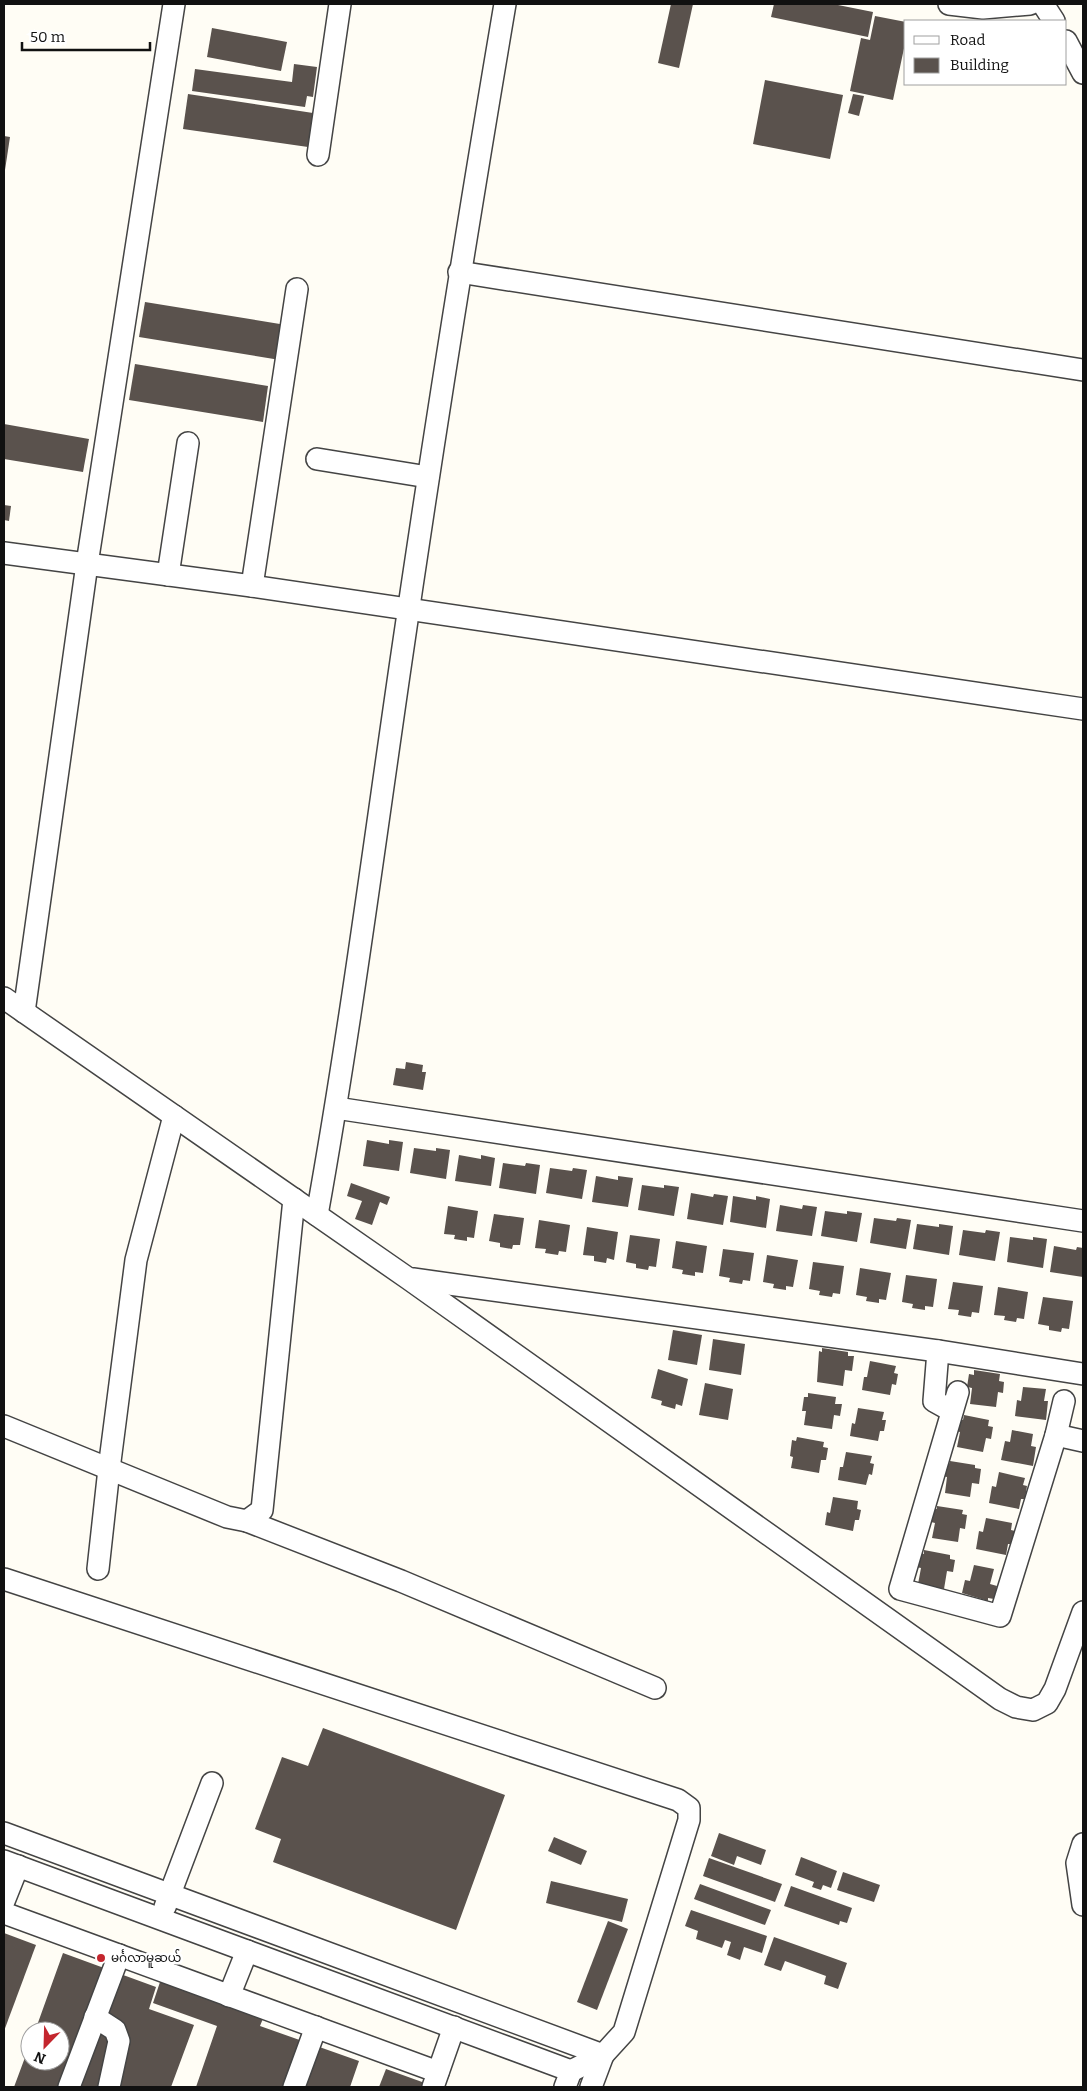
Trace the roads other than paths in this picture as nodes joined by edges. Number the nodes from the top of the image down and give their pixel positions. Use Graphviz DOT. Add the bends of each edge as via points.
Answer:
graph roads {
  1 [pos="174,4"];
  2 [pos="340,4"];
  3 [pos="505,4"];
  4 [pos="949,4"];
  5 [pos="1030,4"];
  6 [pos="1043,4"];
  7 [pos="1053,20"];
  8 [pos="1067,43"];
  9 [pos="1083,73"];
  10 [pos="318,155"];
  11 [pos="459,272"];
  12 [pos="297,289"];
  13 [pos="1083,370"];
  14 [pos="188,443"];
  15 [pos="317,459"];
  16 [pos="428,477"];
  17 [pos="4,553"];
  18 [pos="87,564"];
  19 [pos="168,575"];
  20 [pos="252,586"];
  21 [pos="408,610"];
  22 [pos="1083,709"];
  23 [pos="4,998"];
  24 [pos="24,1012"];
  25 [pos="336,1108"];
  26 [pos="174,1116"];
  27 [pos="294,1199"];
  28 [pos="317,1215"];
  29 [pos="1083,1221"];
  30 [pos="409,1279"];
  31 [pos="938,1351"];
  32 [pos="1083,1374"];
  33 [pos="1064,1401"];
  34 [pos="4,1426"];
  35 [pos="1056,1435"];
  36 [pos="1083,1441"];
  37 [pos="109,1469"];
  38 [pos="247,1521"];
  39 [pos="98,1569"];
  40 [pos="4,1579"];
  41 [pos="1083,1612"];
  42 [pos="655,1688"];
  43 [pos="212,1783"];
  44 [pos="4,1833"];
  45 [pos="1083,1844"];
  46 [pos="11,1864"];
  47 [pos="169,1894"];
  48 [pos="4,1901"];
  49 [pos="1083,1905"];
  50 [pos="4,1913"];
  51 [pos="160,1919"];
  52 [pos="247,1951"];
  53 [pos="119,1955"];
  54 [pos="229,1996"];
  55 [pos="96,2017"];
  56 [pos="316,2027"];
  57 [pos="454,2027"];
  58 [pos="603,2054"];
  59 [pos="568,2079"];
  60 [pos="435,2080"];
  61 [pos="69,2087"];
  62 [pos="109,2087"];
  63 [pos="294,2087"];
  64 [pos="591,2087"];
  1 -- 18 [label="street"];
  2 -- 10 [label="street"];
  3 -- 11 [label="street"];
  4 -- 5 [label="street" via="983,8"];
  6 -- 7 [label="street"];
  8 -- 9 [label="street"];
  11 -- 13 [label="street"];
  11 -- 16 [label="street"];
  12 -- 20 [label="street"];
  14 -- 19 [label="street"];
  15 -- 16 [label="street"];
  16 -- 21 [label="street"];
  17 -- 18 [label="street"];
  18 -- 19 [label="street"];
  18 -- 24 [label="street"];
  19 -- 20 [label="street"];
  20 -- 21 [label="street"];
  21 -- 22 [label="street"];
  21 -- 25 [label="street"];
  23 -- 24 [label="street"];
  24 -- 26 [label="street"];
  25 -- 28 [label="street"];
  25 -- 29 [label="street"];
  26 -- 27 [label="street"];
  26 -- 37 [label="street" via="136,1260"];
  27 -- 28 [label="street"];
  27 -- 38 [label="street" via="262,1510"];
  28 -- 30 [label="street"];
  30 -- 31 [label="street"];
  30 -- 41 [label="street" via="1000,1699 1016,1707 1033,1710 1047,1703"];
  31 -- 32 [label="street"];
  31 -- 35 [label="street" via="934,1401 955,1402 900,1589 1000,1616"];
  33 -- 35 [label="street"];
  34 -- 37 [label="street"];
  35 -- 36 [label="street"];
  37 -- 38 [label="street" via="227,1517"];
  37 -- 39 [label="street"];
  38 -- 42 [label="street"];
  40 -- 58 [label="street" via="678,1800 688,1808 689,1820 624,2032"];
  43 -- 47 [label="street"];
  44 -- 47 [label="street"];
  45 -- 49 [label="street" via="1077,1863"];
  46 -- 48 [label="street"];
  46 -- 51 [label="street"];
  47 -- 51 [label="street"];
  47 -- 58 [label="street"];
  50 -- 53 [label="street"];
  51 -- 52 [label="street"];
  52 -- 54 [label="street"];
  52 -- 57 [label="street"];
  53 -- 54 [label="street"];
  53 -- 55 [label="street"];
  54 -- 56 [label="street"];
  55 -- 61 [label="street"];
  55 -- 62 [label="street" via="115,2030 119,2041"];
  56 -- 60 [label="street"];
  56 -- 63 [label="street"];
  57 -- 59 [label="street"];
  57 -- 60 [label="street"];
  58 -- 59 [label="street"];
  58 -- 64 [label="street"];
}
